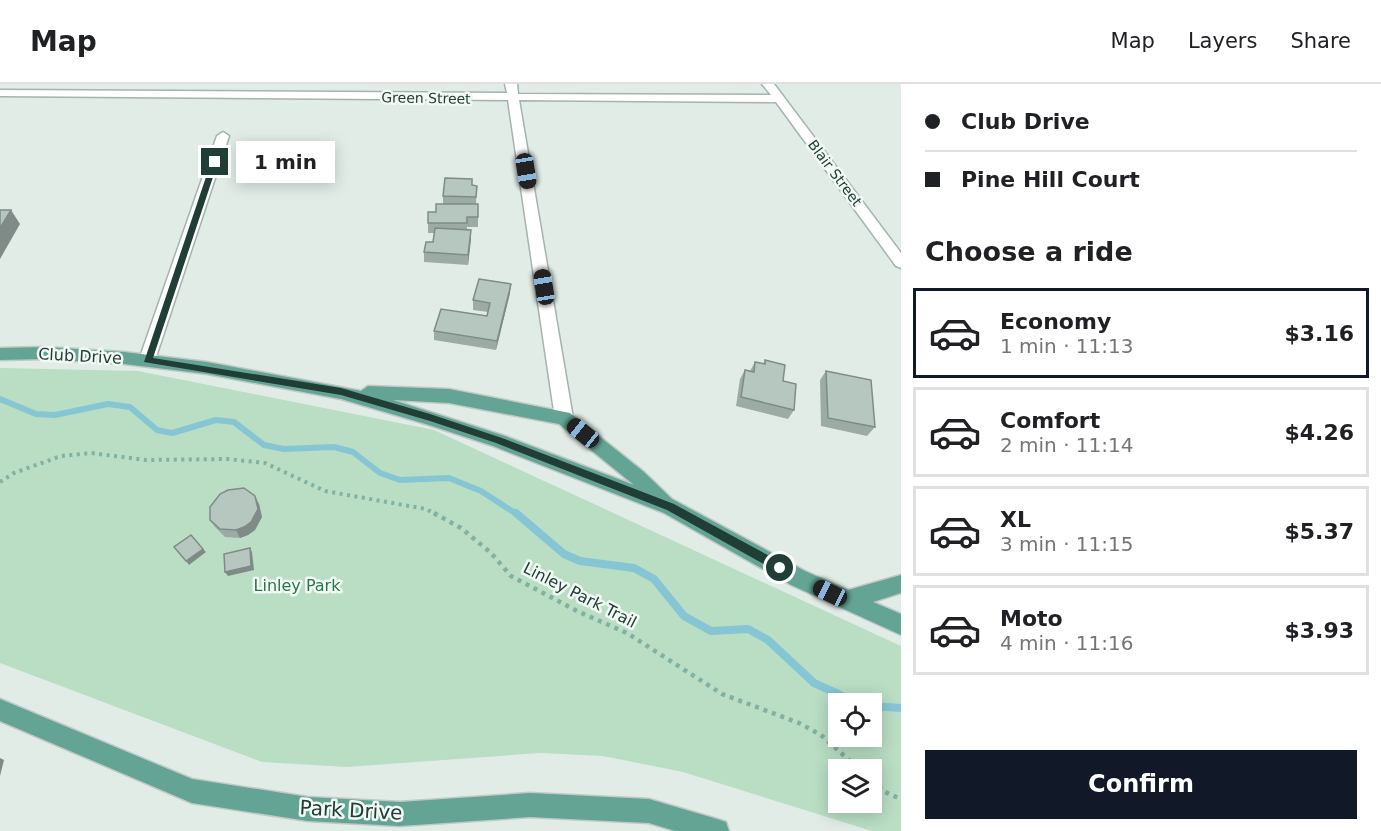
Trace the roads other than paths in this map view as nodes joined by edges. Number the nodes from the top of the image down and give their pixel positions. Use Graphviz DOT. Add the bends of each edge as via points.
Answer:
graph roads {
  1 [pos="511,84"];
  2 [pos="768,84"];
  3 [pos="1,95"];
  4 [pos="514,99"];
  5 [pos="779,99"];
  6 [pos="223,136"];
  7 [pos="901,263"];
  8 [pos="0,354"];
  9 [pos="147,360"];
  10 [pos="341,392"];
  11 [pos="564,418"];
  12 [pos="671,507"];
  13 [pos="901,584"];
  14 [pos="845,601"];
  15 [pos="901,625"];
  16 [pos="0,710"];
  17 [pos="717,831"];
  1 -- 4 [label="street"];
  2 -- 5 [label="street, Blair Street"];
  3 -- 4 [label="street, Green Street"];
  4 -- 5 [label="street, Green Street"];
  4 -- 11 [label="street"];
  5 -- 7 [label="street, Blair Street"];
  6 -- 9 [label="street"];
  8 -- 9 [label="main road, Club Drive"];
  9 -- 10 [label="main road, Club Drive"];
  10 -- 11 [label="main road" via="449,396"];
  10 -- 12 [label="main road, Club Drive" via="499,441"];
  11 -- 12 [label="main road"];
  12 -- 14 [label="main road, Club Drive"];
  13 -- 14 [label="main road"];
  14 -- 15 [label="main road, Club Drive"];
  16 -- 17 [label="main road, Park Drive" via="203,793 308,809 400,814 530,805 649,811"];
}
